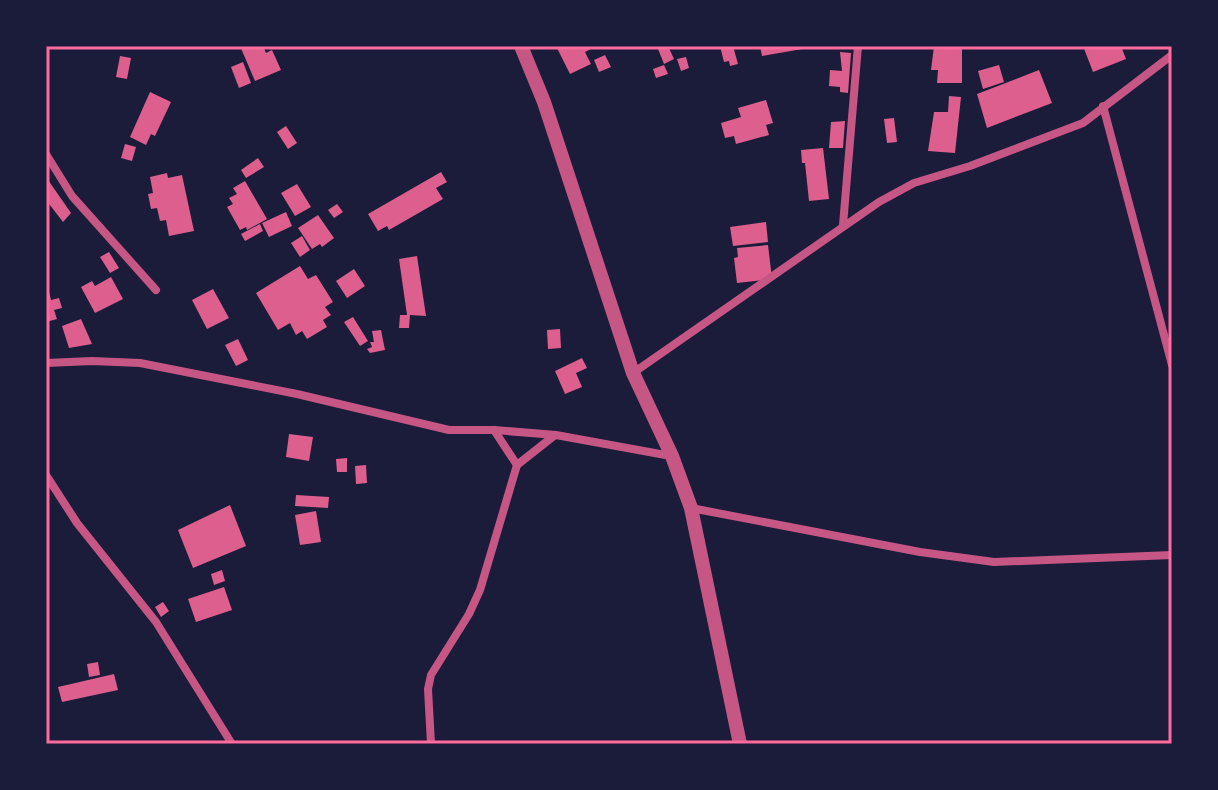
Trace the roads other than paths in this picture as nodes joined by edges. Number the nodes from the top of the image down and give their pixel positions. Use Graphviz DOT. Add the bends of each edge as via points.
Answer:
graph roads {
  1 [pos="521,46"];
  2 [pos="858,46"];
  3 [pos="1172,55"];
  4 [pos="1103,106"];
  5 [pos="46,154"];
  6 [pos="843,225"];
  7 [pos="156,290"];
  8 [pos="46,363"];
  9 [pos="1172,365"];
  10 [pos="633,373"];
  11 [pos="494,430"];
  12 [pos="556,435"];
  13 [pos="672,456"];
  14 [pos="517,465"];
  15 [pos="46,475"];
  16 [pos="691,508"];
  17 [pos="1172,555"];
  18 [pos="232,744"];
  19 [pos="431,744"];
  20 [pos="740,744"];
  1 -- 10 [label="street"];
  2 -- 6 [label="street"];
  3 -- 4 [label="street"];
  4 -- 6 [label="street" via="1061,133 914,183"];
  4 -- 9 [label="street"];
  5 -- 7 [label="street" via="72,196"];
  6 -- 10 [label="street"];
  8 -- 11 [label="street" via="140,363 449,430"];
  10 -- 13 [label="street"];
  11 -- 12 [label="street"];
  11 -- 14 [label="street"];
  12 -- 13 [label="street"];
  12 -- 14 [label="street"];
  13 -- 16 [label="street"];
  14 -- 19 [label="street" via="480,590 431,675"];
  15 -- 18 [label="street" via="156,622"];
  16 -- 17 [label="street" via="994,562"];
  16 -- 20 [label="street"];
}
